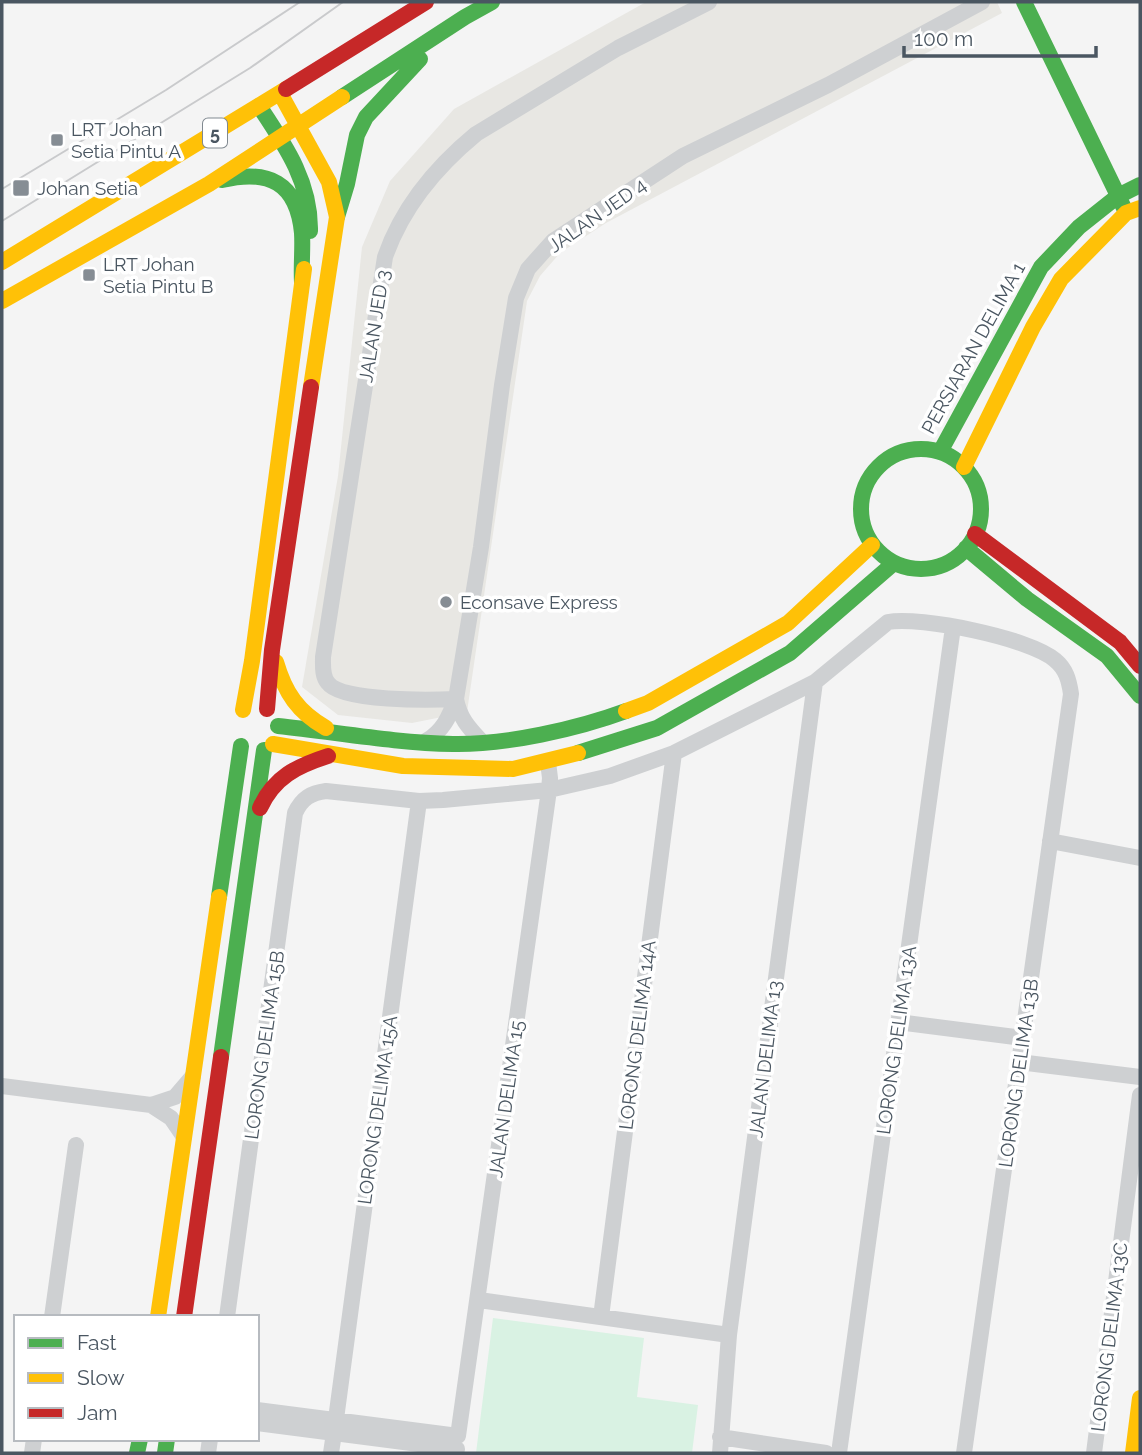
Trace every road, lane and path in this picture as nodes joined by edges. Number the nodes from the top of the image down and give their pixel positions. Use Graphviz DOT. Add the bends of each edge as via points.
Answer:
graph roads {
  1 [pos="426,2"];
  2 [pos="492,2"];
  3 [pos="709,2"];
  4 [pos="1024,2"];
  5 [pos="975,3"];
  6 [pos="465,16"];
  7 [pos="280,93"];
  8 [pos="259,106"];
  9 [pos="296,125"];
  10 [pos="279,137"];
  11 [pos="209,184"];
  12 [pos="1140,185"];
  13 [pos="1118,195"];
  14 [pos="1133,211"];
  15 [pos="337,217"];
  16 [pos="2,262"];
  17 [pos="302,282"];
  18 [pos="2,301"];
  19 [pos="940,452"];
  20 [pos="964,467"];
  21 [pos="971,541"];
  22 [pos="872,544"];
  23 [pos="894,563"];
  24 [pos="953,627"];
  25 [pos="272,650"];
  26 [pos="1140,666"];
  27 [pos="815,682"];
  28 [pos="1140,696"];
  29 [pos="456,699"];
  30 [pos="267,709"];
  31 [pos="278,726"];
  32 [pos="559,730"];
  33 [pos="333,731"];
  34 [pos="239,732"];
  35 [pos="523,735"];
  36 [pos="426,741"];
  37 [pos="482,742"];
  38 [pos="268,747"];
  39 [pos="674,753"];
  40 [pos="335,754"];
  41 [pos="548,762"];
  42 [pos="549,790"];
  43 [pos="418,801"];
  44 [pos="254,823"];
  45 [pos="1050,841"];
  46 [pos="1140,858"];
  47 [pos="898,1022"];
  48 [pos="1023,1038"];
  49 [pos="1019,1062"];
  50 [pos="194,1075"];
  51 [pos="1140,1077"];
  52 [pos="2,1086"];
  53 [pos="1140,1095"];
  54 [pos="151,1105"];
  55 [pos="184,1137"];
  56 [pos="76,1145"];
  57 [pos="479,1300"];
  58 [pos="52,1315"];
  59 [pos="158,1315"];
  60 [pos="184,1315"];
  61 [pos="228,1315"];
  62 [pos="601,1317"];
  63 [pos="729,1335"];
  64 [pos="1140,1398"];
  65 [pos="259,1410"];
  66 [pos="259,1423"];
  67 [pos="335,1426"];
  68 [pos="720,1445"];
  69 [pos="457,1446"];
  70 [pos="331,1453"];
  71 [pos="826,1453"];
  72 [pos="839,1453"];
  73 [pos="964,1453"];
  74 [pos="1094,1453"];
  75 [pos="1133,1453"];
  1 -- 7 [label="main road, 5"];
  2 -- 6 [label="main road, 5"];
  3 -- 29 [label="street, JALAN JED 3" via="618,48 476,134 423,186 385,257 323,671 326,682 345,694"];
  4 -- 13 [label="main road"];
  5 -- 29 [label="street, JALAN JED 4" via="828,85 683,156 553,241 528,269 516,298"];
  6 -- 9 [label="main road, 5"];
  6 -- 15 [label="main road" via="366,117 357,135"];
  7 -- 8 [label="main road, 5"];
  7 -- 9 [label="main road"];
  8 -- 10 [label="main road"];
  8 -- 16 [label="main road, 5"];
  9 -- 10 [label="main road, 5"];
  9 -- 15 [label="main road" via="328,182"];
  10 -- 11 [label="main road, 5"];
  10 -- 17 [label="main road" via="309,201 311,219"];
  11 -- 17 [label="main road" via="258,173 287,189 301,228"];
  11 -- 18 [label="main road, 5"];
  12 -- 13 [label="main road, PERSIARAN DELIMA 1"];
  13 -- 14 [label="main road"];
  13 -- 19 [label="main road, PERSIARAN DELIMA 1" via="1041,267"];
  14 -- 20 [label="main road" via="1062,279 1033,327"];
  15 -- 25 [label="main road"];
  17 -- 34 [label="main road"];
  19 -- 20 [label="main road"];
  19 -- 22 [label="main road" via="908,450 879,465 862,496 864,530"];
  20 -- 21 [label="main road" via="980,499 980,517"];
  21 -- 23 [label="main road" via="951,561 933,568 913,569"];
  21 -- 26 [label="main road" via="1120,642"];
  21 -- 28 [label="main road" via="1027,599 1107,656"];
  22 -- 23 [label="main road"];
  22 -- 32 [label="main road" via="788,623 741,651 648,703 591,724"];
  23 -- 41 [label="main road" via="790,653 657,729"];
  24 -- 27 [label="street" via="901,619 888,622"];
  24 -- 45 [label="street, LORONG DELIMA 13B" via="1011,638 1043,651 1064,669 1071,694"];
  24 -- 47 [label="street, LORONG DELIMA 13A"];
  25 -- 30 [label="main road"];
  25 -- 33 [label="main road" via="281,682 295,706 308,719"];
  27 -- 39 [label="street"];
  27 -- 63 [label="street, JALAN DELIMA 13"];
  29 -- 36 [label="street, JALAN JED 4" via="446,723"];
  29 -- 37 [label="street" via="464,723"];
  30 -- 31 [label="main road"];
  30 -- 34 [label="main road" via="253,707"];
  31 -- 33 [label="main road"];
  31 -- 38 [label="main road" via="278,736"];
  32 -- 35 [label="main road"];
  32 -- 41 [label="main road" via="549,744"];
  33 -- 36 [label="main road"];
  34 -- 38 [label="main road" via="254,752"];
  34 -- 44 [label="main road"];
  34 -- 50 [label="main road"];
  35 -- 37 [label="main road"];
  35 -- 41 [label="main road"];
  36 -- 37 [label="main road"];
  38 -- 40 [label="main road"];
  38 -- 44 [label="main road"];
  39 -- 42 [label="street" via="610,776"];
  39 -- 62 [label="street, LORONG DELIMA 14A"];
  40 -- 41 [label="main road" via="403,766 513,769"];
  40 -- 44 [label="main road" via="292,768 266,793"];
  41 -- 42 [label="street, JALAN DELIMA 15"];
  42 -- 43 [label="street"];
  42 -- 57 [label="street, JALAN DELIMA 15"];
  43 -- 61 [label="street, LORONG DELIMA 15B" via="326,791 306,798 296,813"];
  43 -- 67 [label="street, LORONG DELIMA 15A"];
  44 -- 60 [label="main road"];
  45 -- 46 [label="street"];
  45 -- 48 [label="street, LORONG DELIMA 13B"];
  47 -- 48 [label="street"];
  47 -- 72 [label="street, LORONG DELIMA 13A"];
  48 -- 49 [label="street, LORONG DELIMA 13B"];
  49 -- 51 [label="street"];
  49 -- 73 [label="street, LORONG DELIMA 13B"];
  50 -- 54 [label="street" via="175,1097"];
  50 -- 55 [label="main road"];
  52 -- 54 [label="street"];
  53 -- 74 [label="street, LORONG DELIMA 13C"];
  54 -- 55 [label="street" via="171,1118"];
  55 -- 59 [label="main road"];
  56 -- 58 [label="street"];
  57 -- 62 [label="street"];
  57 -- 69 [label="street, JALAN DELIMA 15"];
  62 -- 63 [label="street"];
  63 -- 68 [label="street, JALAN DELIMA 13"];
  64 -- 75 [label="main road"];
  65 -- 67 [label="street"];
  66 -- 67 [label="street"];
  67 -- 69 [label="street"];
  67 -- 70 [label="street, LORONG DELIMA 15A"];
  68 -- 71 [label="street"];
}
